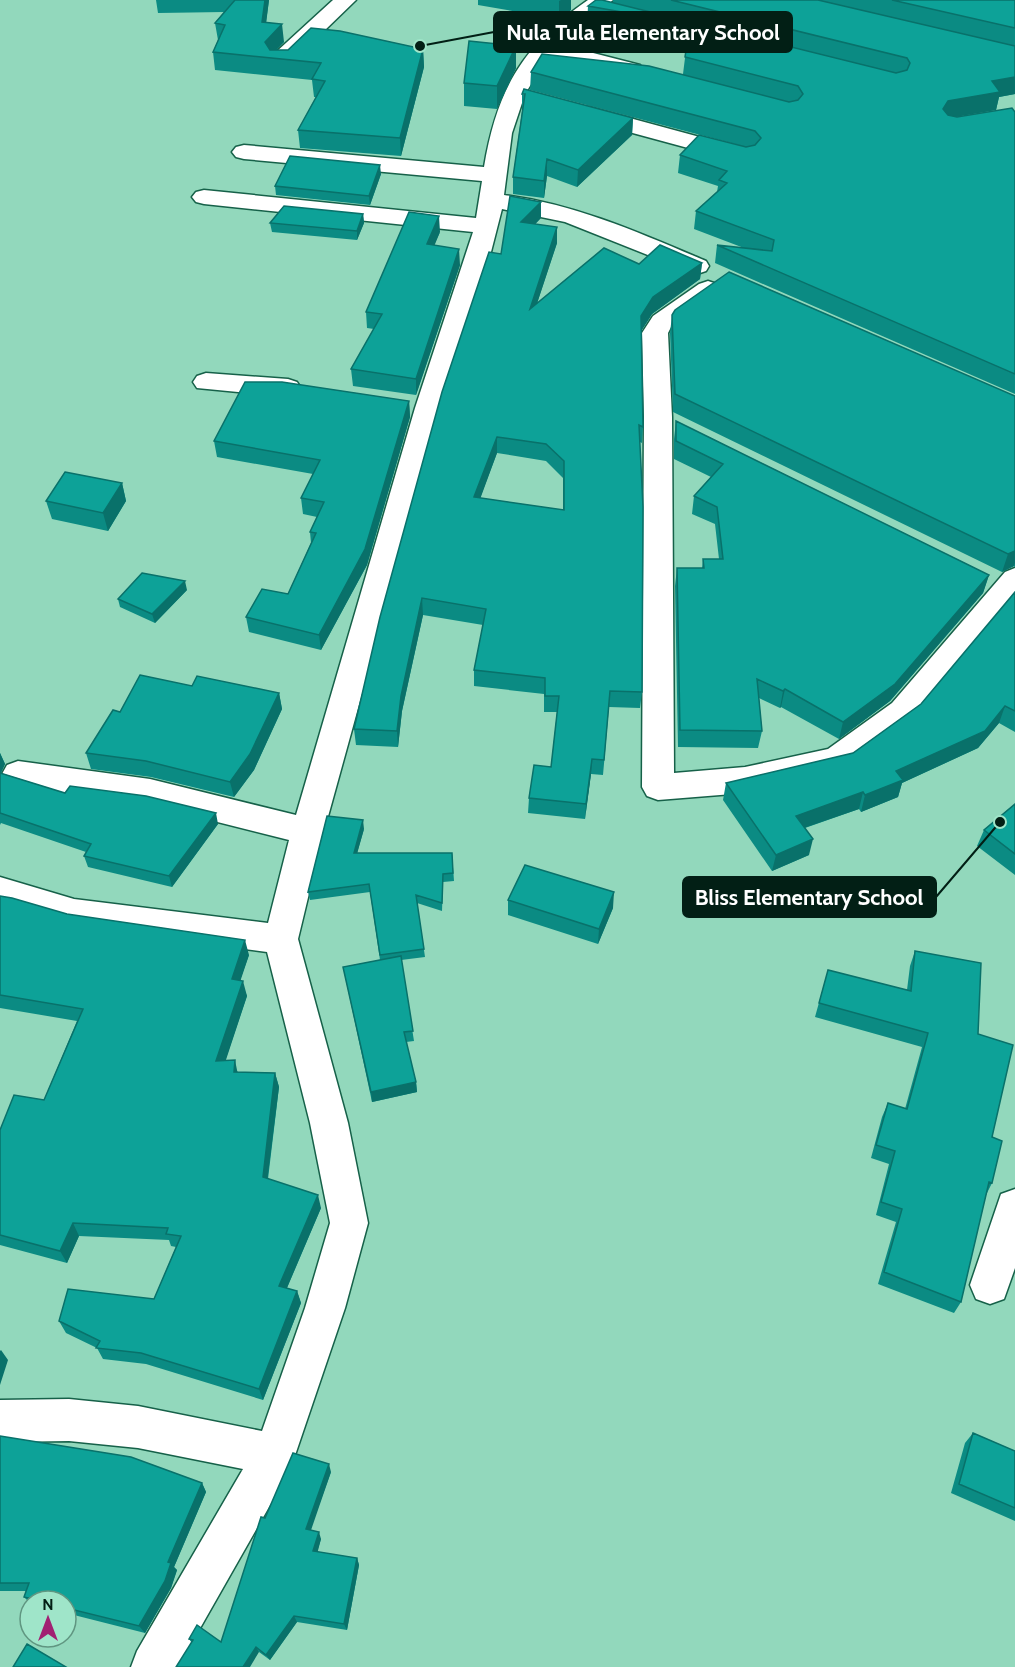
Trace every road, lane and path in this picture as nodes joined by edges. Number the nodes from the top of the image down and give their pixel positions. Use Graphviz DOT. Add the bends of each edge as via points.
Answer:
graph roads {
  1 [pos="345,0"];
  2 [pos="593,5"];
  3 [pos="543,47"];
  4 [pos="280,61"];
  5 [pos="651,75"];
  6 [pos="568,109"];
  7 [pos="244,152"];
  8 [pos="744,156"];
  9 [pos="204,197"];
  10 [pos="491,201"];
  11 [pos="206,382"];
  12 [pos="317,392"];
  13 [pos="1003,582"];
  14 [pos="18,774"];
  15 [pos="308,831"];
  16 [pos="0,891"];
  17 [pos="281,939"];
  18 [pos="1015,1207"];
  19 [pos="990,1285"];
  20 [pos="0,1421"];
  21 [pos="275,1455"];
  22 [pos="153,1667"];
  1 -- 4 [label="street"];
  2 -- 3 [label="street"];
  3 -- 5 [label="street"];
  3 -- 10 [label="street" via="525,97 501,133"];
  6 -- 8 [label="street"];
  7 -- 10 [label="street"];
  9 -- 10 [label="street"];
  10 -- 13 [label="street" via="531,204 644,243 730,280 657,327 668,422 658,787 745,780 837,759 903,711"];
  10 -- 15 [label="street" via="468,291 417,407"];
  11 -- 12 [label="street"];
  14 -- 15 [label="street" via="150,792"];
  15 -- 17 [label="street"];
  16 -- 17 [label="street" via="74,913"];
  17 -- 21 [label="street" via="349,1223"];
  18 -- 19 [label="street"];
  20 -- 21 [label="street" via="69,1420 138,1427"];
  21 -- 22 [label="street"];
}
